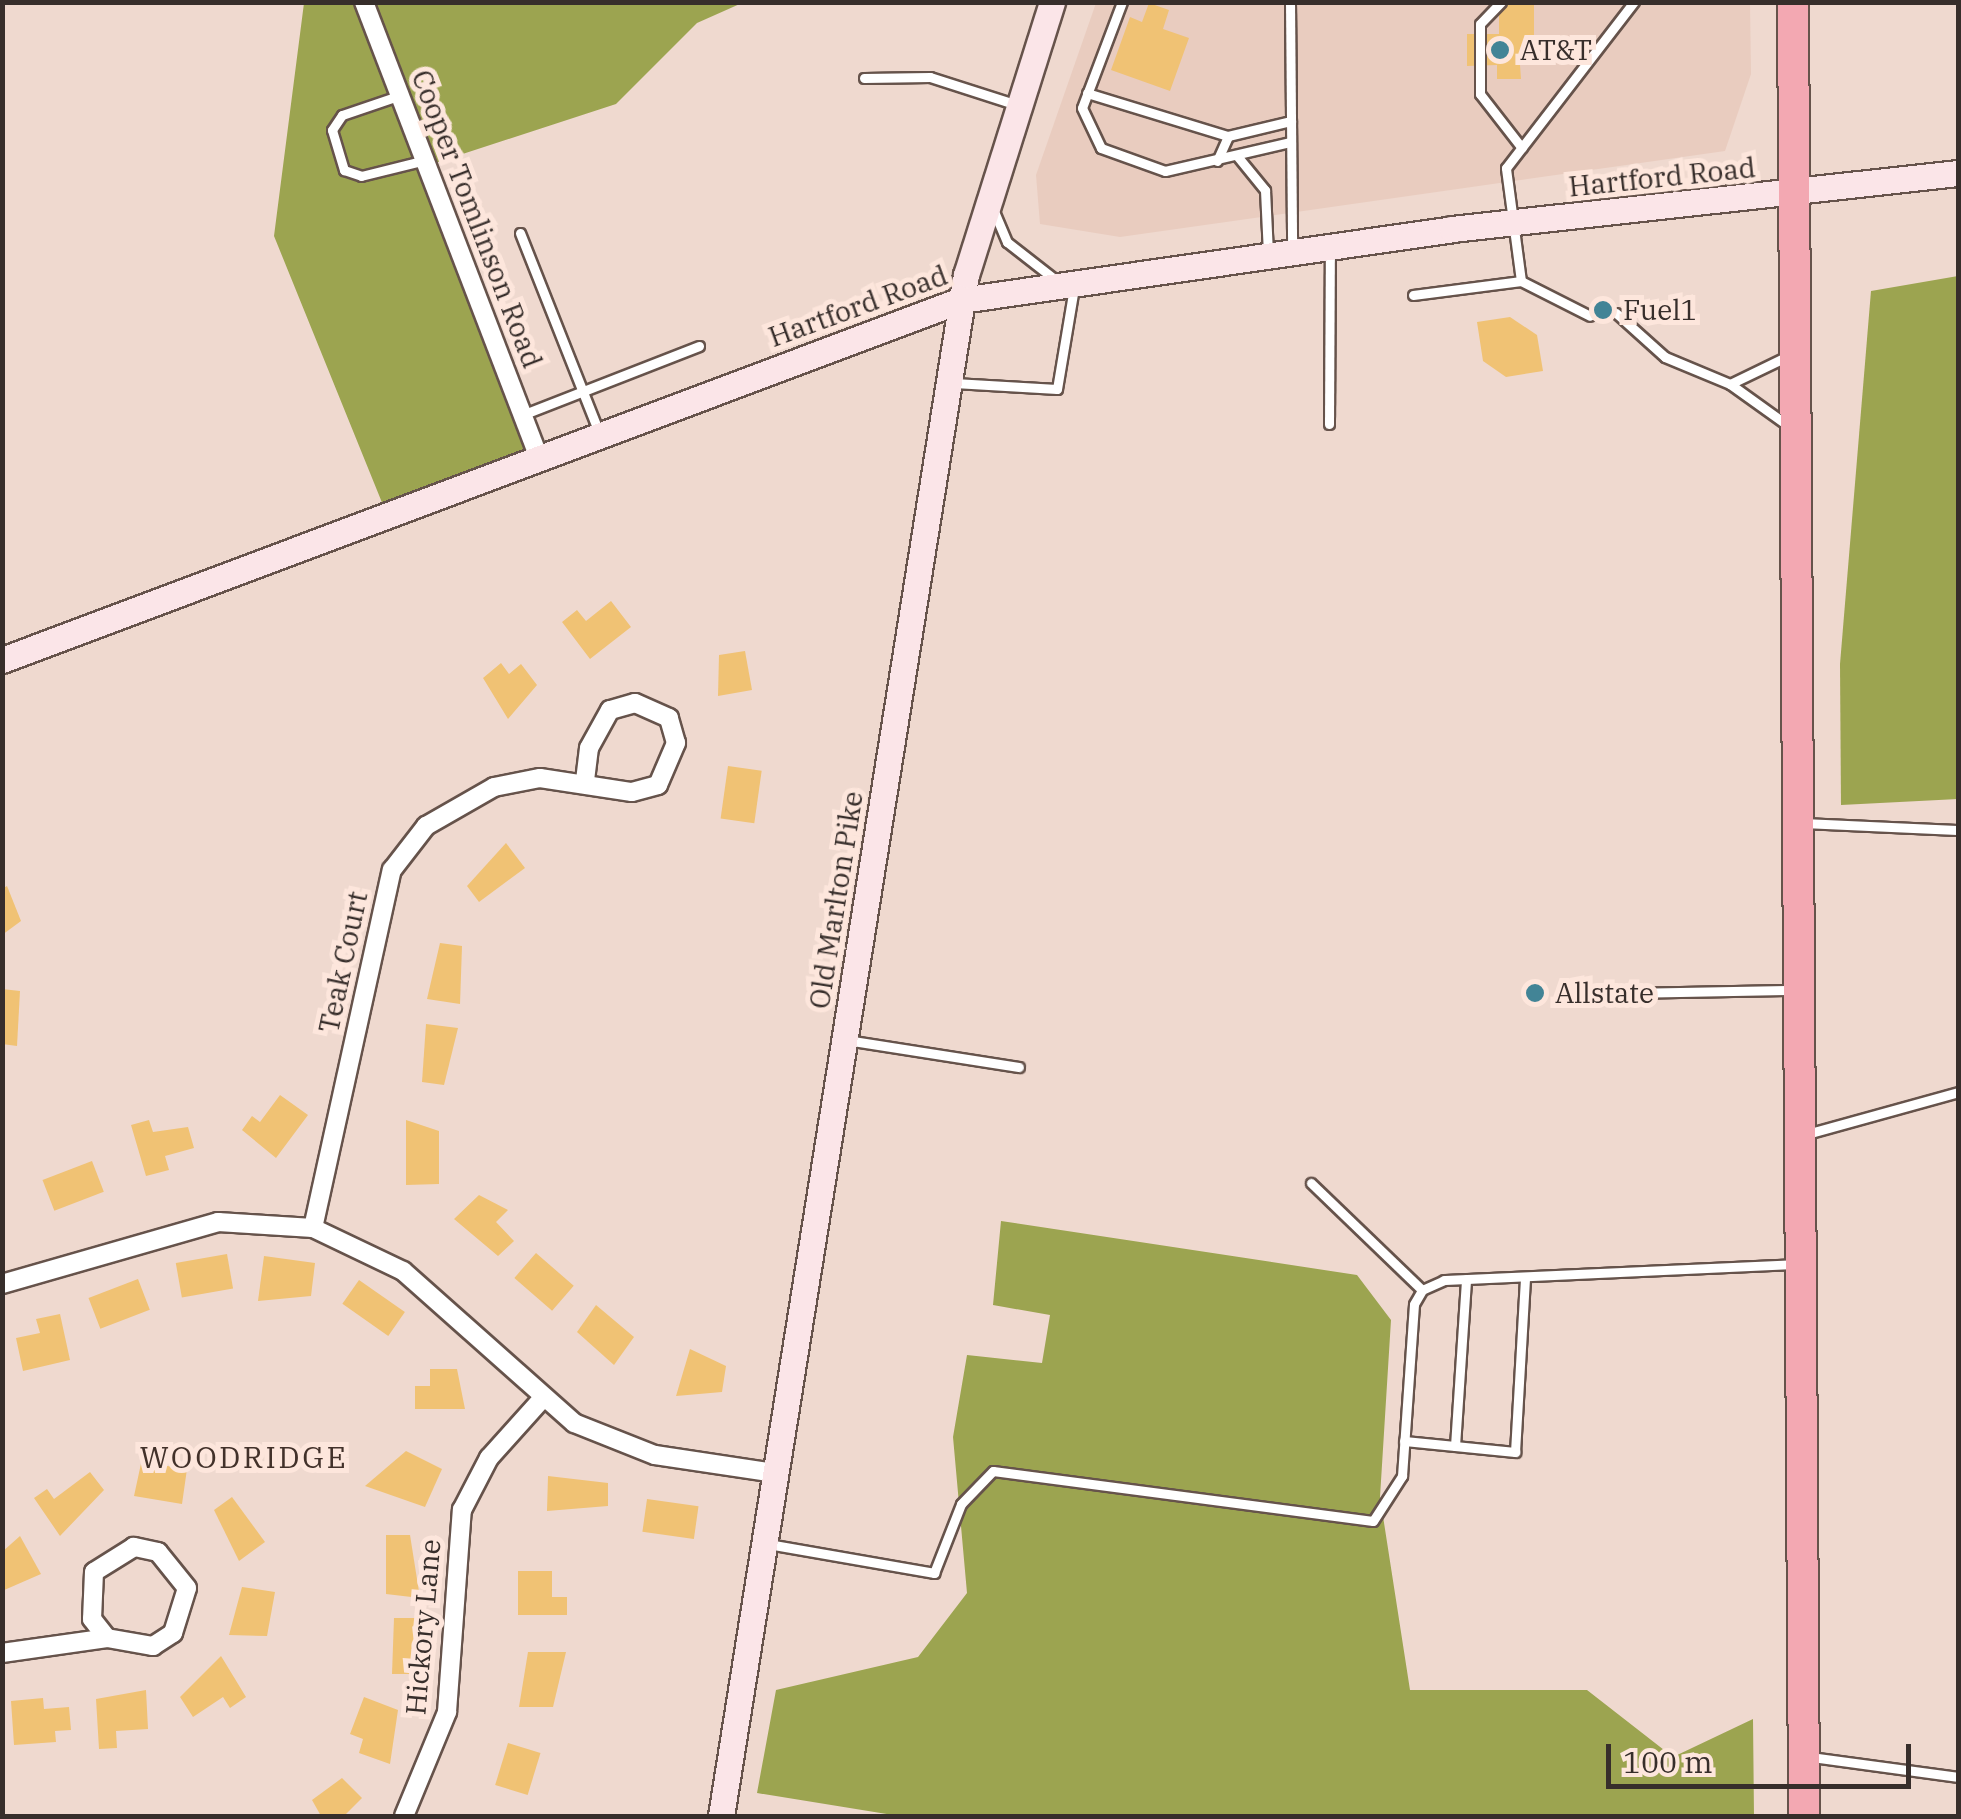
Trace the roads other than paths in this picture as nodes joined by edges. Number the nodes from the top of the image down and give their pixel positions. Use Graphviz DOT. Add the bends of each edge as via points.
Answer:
graph roads {
  1 [pos="364,2"];
  2 [pos="1052,2"];
  3 [pos="1122,2"];
  4 [pos="1290,2"];
  5 [pos="1501,2"];
  6 [pos="1634,2"];
  7 [pos="1793,2"];
  8 [pos="864,78"];
  9 [pos="1087,93"];
  10 [pos="401,95"];
  11 [pos="1017,105"];
  12 [pos="1291,121"];
  13 [pos="1228,136"];
  14 [pos="1291,142"];
  15 [pos="1522,148"];
  16 [pos="1238,157"];
  17 [pos="425,160"];
  18 [pos="1216,161"];
  19 [pos="1958,173"];
  20 [pos="1794,193"];
  21 [pos="988,195"];
  22 [pos="1514,224"];
  23 [pos="520,233"];
  24 [pos="1330,250"];
  25 [pos="1280,259"];
  26 [pos="1521,280"];
  27 [pos="1069,285"];
  28 [pos="1413,294"];
  29 [pos="962,300"];
  30 [pos="1616,313"];
  31 [pos="1590,316"];
  32 [pos="699,346"];
  33 [pos="1795,353"];
  34 [pos="947,382"];
  35 [pos="1730,384"];
  36 [pos="583,392"];
  37 [pos="522,414"];
  38 [pos="1329,424"];
  39 [pos="1796,432"];
  40 [pos="600,436"];
  41 [pos="538,456"];
  42 [pos="2,660"];
  43 [pos="584,782"];
  44 [pos="1800,823"];
  45 [pos="1958,830"];
  46 [pos="1801,990"];
  47 [pos="1578,994"];
  48 [pos="844,1040"];
  49 [pos="1018,1068"];
  50 [pos="1958,1092"];
  51 [pos="1800,1136"];
  52 [pos="1311,1182"];
  53 [pos="313,1228"];
  54 [pos="1800,1264"];
  55 [pos="1524,1276"];
  56 [pos="1466,1279"];
  57 [pos="2,1284"];
  58 [pos="1422,1290"];
  59 [pos="541,1400"];
  60 [pos="1404,1441"];
  61 [pos="1456,1446"];
  62 [pos="776,1473"];
  63 [pos="765,1544"];
  64 [pos="107,1638"];
  65 [pos="2,1653"];
  66 [pos="1803,1757"];
  67 [pos="1958,1776"];
  68 [pos="404,1816"];
  69 [pos="722,1816"];
  70 [pos="1804,1816"];
  1 -- 10 [label="street, Cooper Tomlinson Road"];
  2 -- 11 [label="street, Old Marlton Pike"];
  3 -- 9 [label="lane"];
  4 -- 12 [label="lane"];
  5 -- 15 [label="lane" via="1480,24 1480,94"];
  6 -- 15 [label="lane"];
  7 -- 20 [label="highway"];
  8 -- 11 [label="lane" via="930,77"];
  9 -- 13 [label="lane"];
  9 -- 18 [label="lane" via="1084,123 1101,148 1165,171"];
  10 -- 17 [label="street, Cooper Tomlinson Road"];
  10 -- 17 [label="lane" via="342,115 332,130 344,170 361,176"];
  11 -- 21 [label="street, Old Marlton Pike"];
  12 -- 13 [label="lane"];
  12 -- 14 [label="lane"];
  13 -- 18 [label="lane"];
  14 -- 16 [label="lane"];
  14 -- 25 [label="lane"];
  15 -- 22 [label="lane" via="1506,168"];
  16 -- 18 [label="lane"];
  16 -- 25 [label="lane" via="1265,190"];
  17 -- 37 [label="street, Cooper Tomlinson Road"];
  19 -- 20 [label="street, Hartford Road"];
  20 -- 22 [label="street, Hartford Road"];
  20 -- 33 [label="highway"];
  21 -- 27 [label="lane" via="1007,242"];
  21 -- 29 [label="street, Old Marlton Pike"];
  22 -- 24 [label="street, Hartford Road"];
  22 -- 26 [label="lane"];
  23 -- 36 [label="lane"];
  24 -- 25 [label="street, Hartford Road"];
  24 -- 38 [label="lane"];
  25 -- 27 [label="street, Hartford Road"];
  26 -- 28 [label="lane"];
  26 -- 31 [label="lane"];
  27 -- 29 [label="street, Hartford Road"];
  27 -- 34 [label="lane" via="1058,389"];
  29 -- 34 [label="street, Old Marlton Pike"];
  29 -- 40 [label="street, Hartford Road"];
  30 -- 35 [label="lane" via="1665,358"];
  32 -- 36 [label="lane"];
  33 -- 35 [label="lane"];
  33 -- 39 [label="highway"];
  34 -- 48 [label="street, Old Marlton Pike"];
  35 -- 39 [label="lane"];
  36 -- 37 [label="lane"];
  36 -- 40 [label="lane"];
  37 -- 41 [label="street, Cooper Tomlinson Road"];
  39 -- 44 [label="highway"];
  40 -- 41 [label="street, Hartford Road"];
  41 -- 42 [label="street, Hartford Road"];
  43 -- 43 [label="street, Teak Court" via="632,792 658,785 676,743 669,718 635,703 610,710 589,748"];
  43 -- 53 [label="street, Teak Court" via="540,778 470,796 426,826 392,870"];
  44 -- 45 [label="lane"];
  44 -- 46 [label="highway"];
  46 -- 47 [label="lane"];
  46 -- 51 [label="highway"];
  48 -- 49 [label="lane"];
  48 -- 62 [label="street, Old Marlton Pike"];
  50 -- 51 [label="lane"];
  51 -- 54 [label="highway"];
  52 -- 58 [label="lane"];
  53 -- 57 [label="street" via="218,1222"];
  53 -- 59 [label="street" via="380,1258 444,1301"];
  54 -- 55 [label="lane"];
  54 -- 66 [label="highway"];
  55 -- 56 [label="lane"];
  55 -- 61 [label="lane" via="1515,1452"];
  56 -- 58 [label="lane"];
  56 -- 61 [label="lane"];
  58 -- 60 [label="lane" via="1414,1304"];
  59 -- 62 [label="street" via="636,1449"];
  59 -- 68 [label="street, Hickory Lane" via="489,1458 462,1510 447,1712"];
  60 -- 61 [label="lane"];
  60 -- 63 [label="lane" via="1402,1476 1373,1521 993,1471 960,1504 934,1573"];
  62 -- 63 [label="street, Old Marlton Pike"];
  63 -- 69 [label="street, Old Marlton Pike"];
  64 -- 64 [label="street" via="129,1648 174,1633 187,1588 158,1552 134,1548 94,1572 87,1596"];
  64 -- 65 [label="street"];
  66 -- 67 [label="lane" via="1853,1756"];
  66 -- 70 [label="highway"];
}
